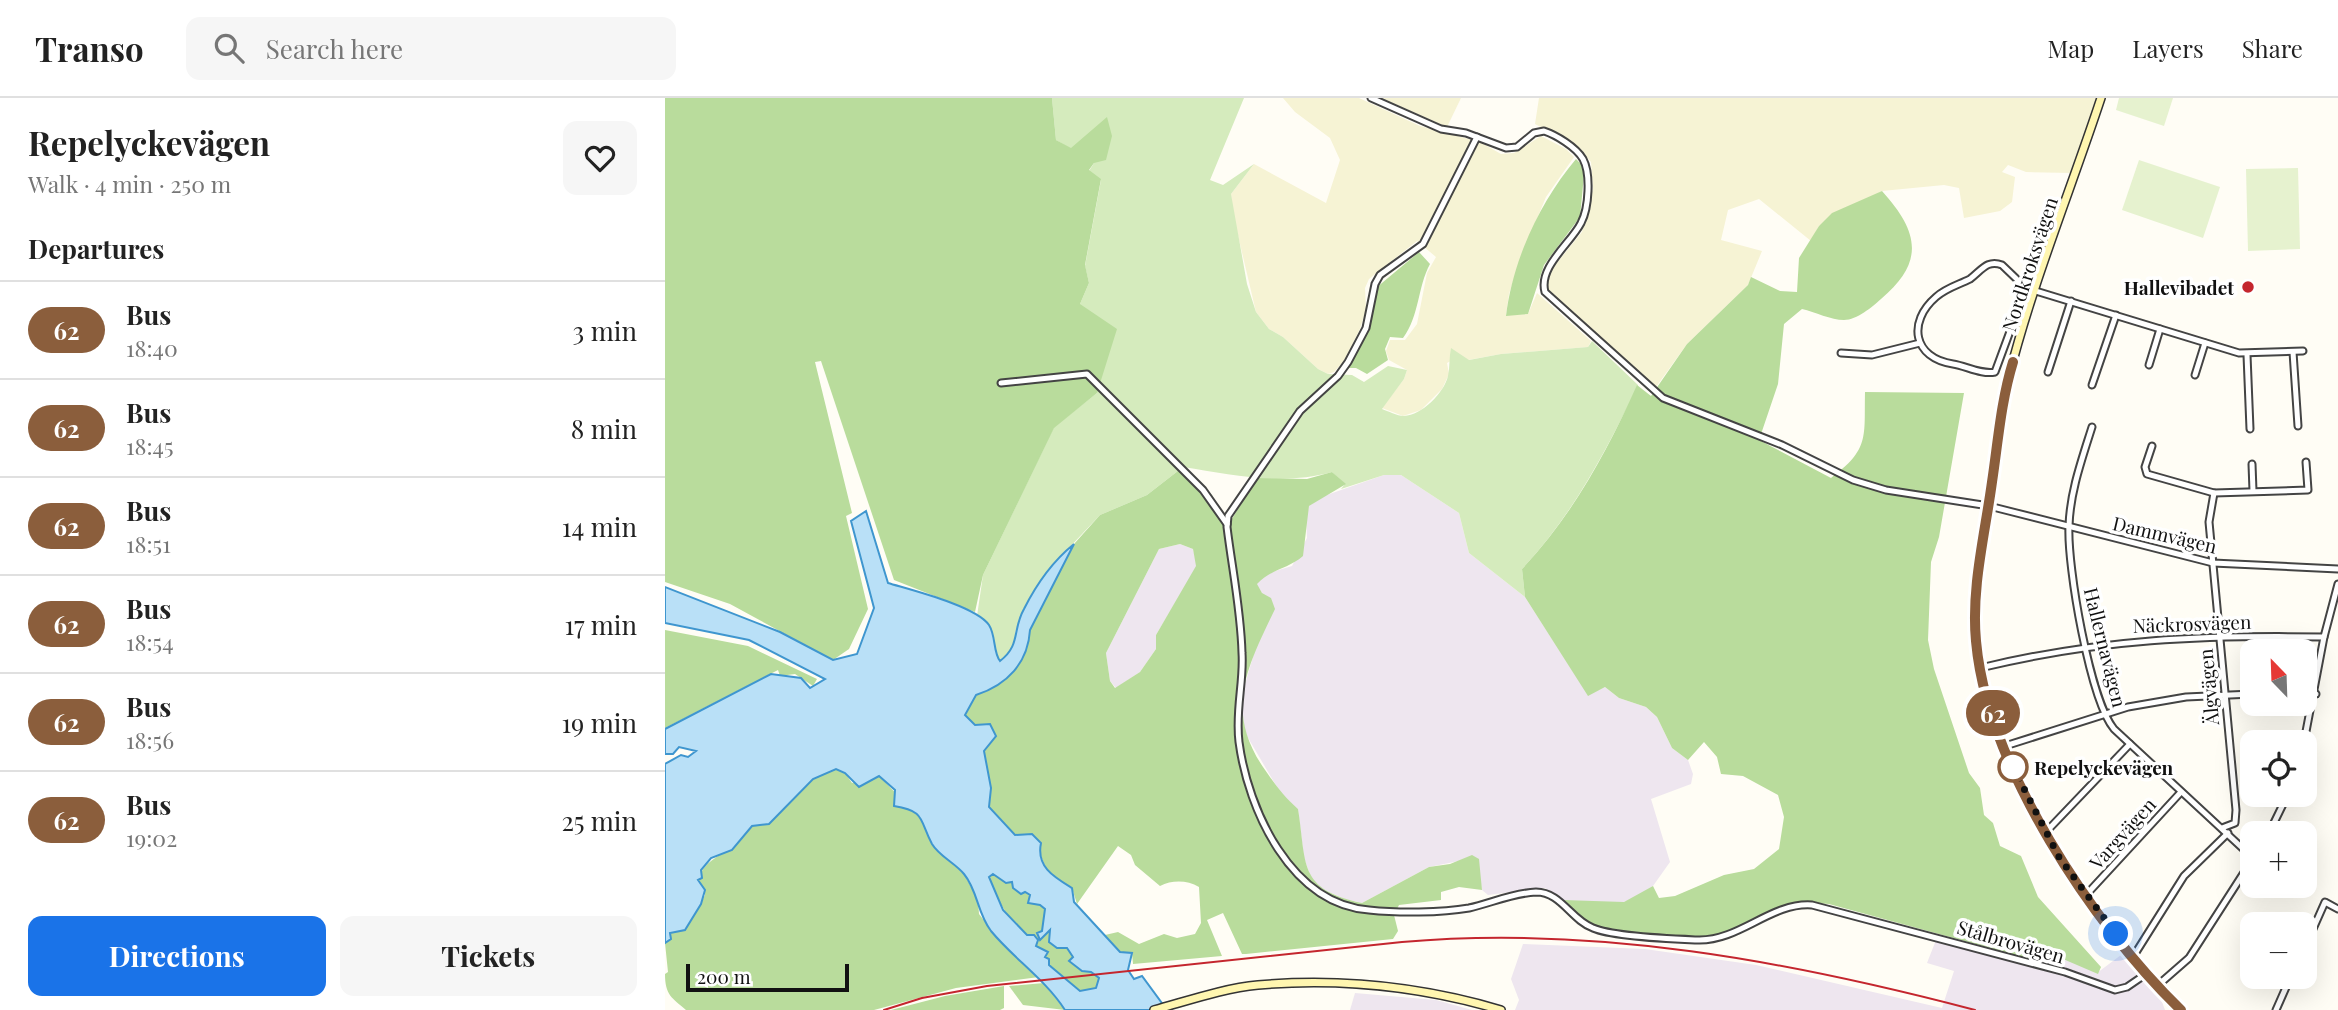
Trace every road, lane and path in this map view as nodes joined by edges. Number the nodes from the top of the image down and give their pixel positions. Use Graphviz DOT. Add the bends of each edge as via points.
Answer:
graph roads {
  1 [pos="1371,98"];
  2 [pos="2101,98"];
  3 [pos="1477,137"];
  4 [pos="2026,288"];
  5 [pos="2036,290"];
  6 [pos="2071,301"];
  7 [pos="2116,315"];
  8 [pos="2159,329"];
  9 [pos="1920,343"];
  10 [pos="2205,343"];
  11 [pos="2303,351"];
  12 [pos="2293,352"];
  13 [pos="1842,353"];
  14 [pos="2247,355"];
  15 [pos="2149,365"];
  16 [pos="2048,372"];
  17 [pos="2195,375"];
  18 [pos="1001,383"];
  19 [pos="2092,385"];
  20 [pos="2298,426"];
  21 [pos="2092,427"];
  22 [pos="2250,429"];
  23 [pos="2153,446"];
  24 [pos="2306,463"];
  25 [pos="2252,464"];
  26 [pos="2253,491"];
  27 [pos="2214,493"];
  28 [pos="1989,506"];
  29 [pos="1227,524"];
  30 [pos="2069,526"];
  31 [pos="2213,563"];
  32 [pos="2338,569"];
  33 [pos="2338,584"];
  34 [pos="2219,636"];
  35 [pos="2323,637"];
  36 [pos="2087,646"];
  37 [pos="1980,668"];
  38 [pos="2317,686"];
  39 [pos="2240,694"];
  40 [pos="2223,695"];
  41 [pos="2105,715"];
  42 [pos="2130,744"];
  43 [pos="2004,746"];
  44 [pos="2181,792"];
  45 [pos="2225,830"];
  46 [pos="2045,834"];
  47 [pos="2240,846"];
  48 [pos="2240,878"];
  49 [pos="2086,895"];
  50 [pos="2338,909"];
  51 [pos="2317,920"];
  52 [pos="2133,957"];
  53 [pos="2146,974"];
  54 [pos="2157,986"];
  55 [pos="2285,989"];
  56 [pos="1154,1010"];
  57 [pos="1501,1010"];
  58 [pos="2182,1010"];
  59 [pos="2276,1010"];
  1 -- 3 [label="street" via="1441,129"];
  2 -- 5 [label="street, Nordkroksvägen"];
  3 -- 28 [label="street, Dammvägen" via="1512,149 1544,131 1583,159 1584,216 1547,271 1545,292 1663,398 1782,445 1853,480 1886,490"];
  3 -- 29 [label="street" via="1423,244 1374,284 1366,328 1348,362 1300,411 1235,503"];
  4 -- 5 [label="street"];
  4 -- 9 [label="street" via="2002,265 1989,264 1935,298 1920,323"];
  4 -- 9 [label="street" via="1993,373 1941,362"];
  5 -- 6 [label="street"];
  5 -- 28 [label="street, Nordkroksvägen" via="2007,387"];
  6 -- 7 [label="street"];
  6 -- 16 [label="street"];
  7 -- 8 [label="street"];
  7 -- 19 [label="street"];
  8 -- 10 [label="street"];
  8 -- 15 [label="street"];
  9 -- 13 [label="street" via="1872,355"];
  10 -- 14 [label="street"];
  10 -- 17 [label="street"];
  11 -- 12 [label="street"];
  12 -- 14 [label="street"];
  12 -- 20 [label="street"];
  14 -- 22 [label="street"];
  18 -- 29 [label="street" via="1087,374 1187,473"];
  21 -- 30 [label="street, Hallernavägen"];
  23 -- 27 [label="street" via="2147,474"];
  24 -- 26 [label="street" via="2308,490"];
  25 -- 26 [label="street"];
  26 -- 27 [label="street"];
  27 -- 31 [label="street, Älgvägen" via="2209,522"];
  28 -- 30 [label="street, Dammvägen"];
  28 -- 37 [label="street, Nordkroksvägen" via="1975,610"];
  29 -- 53 [label="street, Stålbrovägen" via="1243,656 1237,695 1242,758 1270,837 1300,879 1312,888 1368,910 1466,908 1546,893 1593,928 1698,940 1728,936 1801,904 1863,916 2115,990"];
  30 -- 31 [label="street, Dammvägen"];
  30 -- 36 [label="street, Hallernavägen" via="2071,569"];
  31 -- 32 [label="street, Dammvägen"];
  31 -- 34 [label="street, Älgvägen"];
  33 -- 35 [label="street"];
  34 -- 35 [label="street, Näckrosvägen"];
  34 -- 36 [label="street, Näckrosvägen"];
  34 -- 40 [label="street, Älgvägen"];
  35 -- 38 [label="street"];
  36 -- 37 [label="street, Näckrosvägen"];
  36 -- 41 [label="street, Hallernavägen"];
  37 -- 43 [label="street, Nordkroksvägen"];
  39 -- 40 [label="street"];
  40 -- 41 [label="street" via="2172,699"];
  40 -- 45 [label="street, Älgvägen" via="2236,821"];
  41 -- 42 [label="street, Hallernavägen"];
  41 -- 43 [label="street"];
  42 -- 44 [label="street, Hallernavägen"];
  42 -- 46 [label="street"];
  43 -- 46 [label="street, Nordkroksvägen"];
  44 -- 45 [label="street, Hallernavägen"];
  44 -- 49 [label="street, Vargvägen"];
  45 -- 47 [label="street, Hallernavägen"];
  45 -- 52 [label="street, Älgvägen" via="2183,876"];
  46 -- 49 [label="street, Nordkroksvägen"];
  48 -- 54 [label="street" via="2189,958"];
  49 -- 52 [label="street, Nordkroksvägen"];
  50 -- 51 [label="street" via="2325,902"];
  52 -- 53 [label="street, Nordkroksvägen"];
  53 -- 54 [label="street, Nordkroksvägen"];
  54 -- 58 [label="street, Nordkroksvägen"];
  55 -- 59 [label="street"];
  56 -- 57 [label="street" via="1256,985 1339,983 1438,994"];
}
